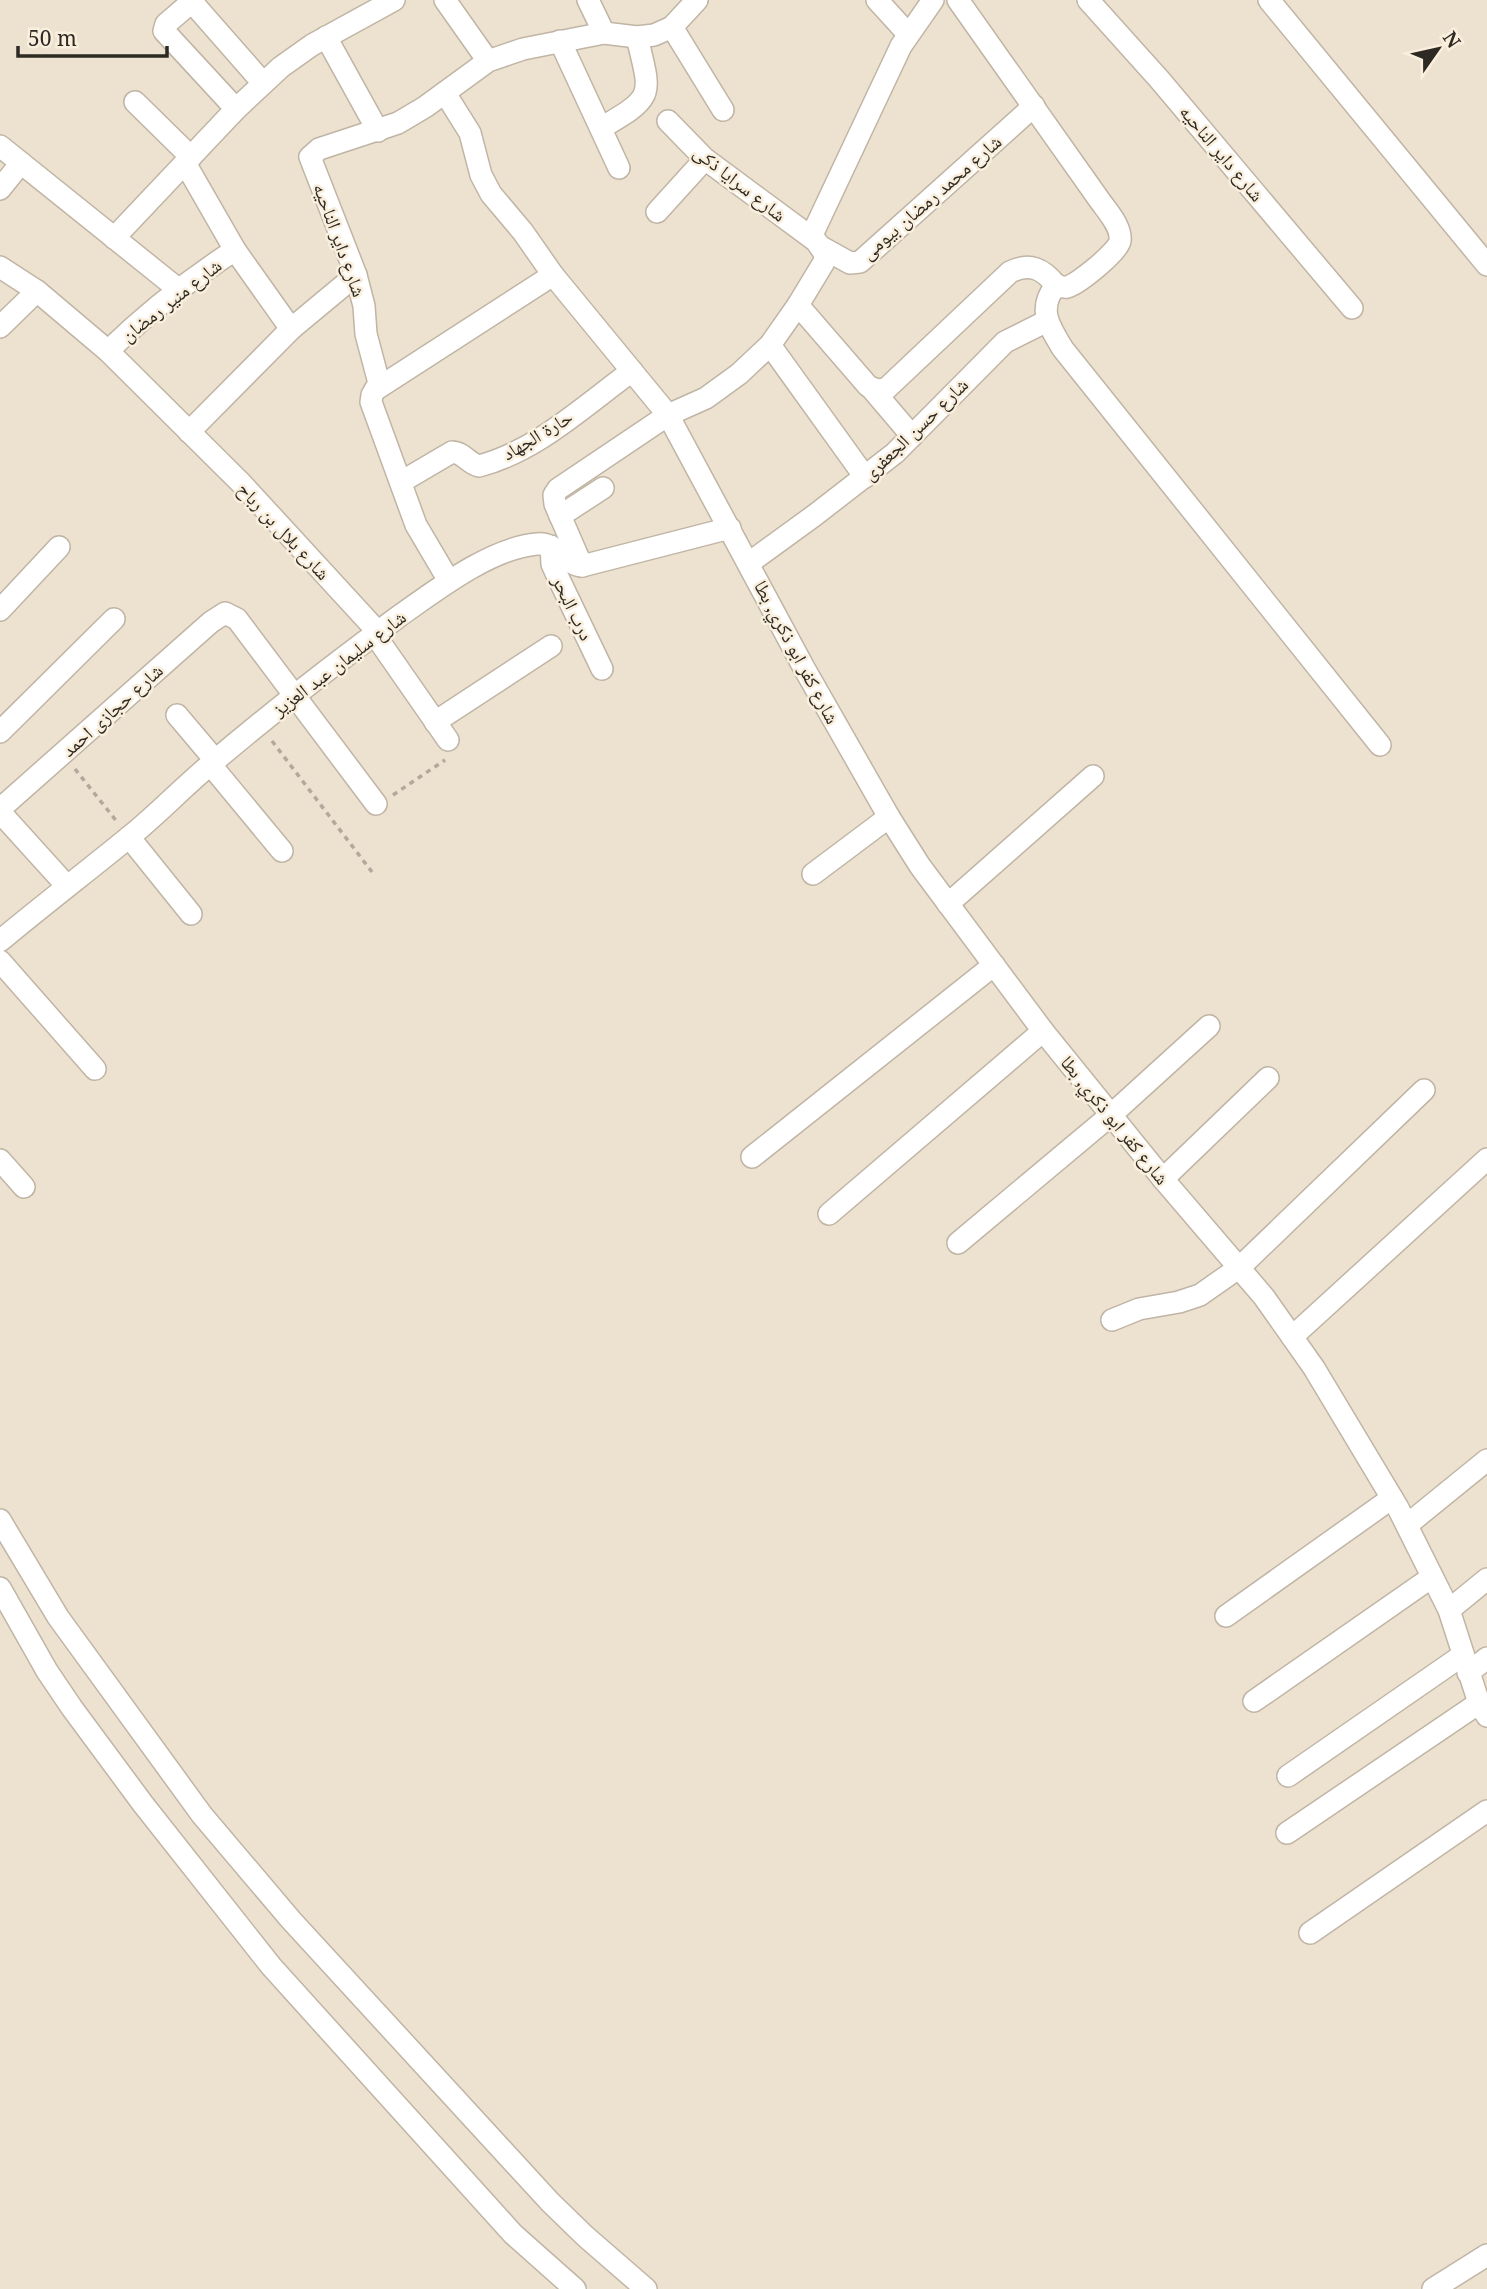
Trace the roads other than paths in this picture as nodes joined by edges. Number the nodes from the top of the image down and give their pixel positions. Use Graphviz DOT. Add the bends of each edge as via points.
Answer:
graph roads {
  1 [pos="394,0"];
  2 [pos="445,0"];
  3 [pos="587,0"];
  4 [pos="697,0"];
  5 [pos="877,0"];
  6 [pos="933,0"];
  7 [pos="958,0"];
  8 [pos="1088,0"];
  9 [pos="1269,0"];
  10 [pos="193,1"];
  11 [pos="672,27"];
  12 [pos="604,33"];
  13 [pos="908,34"];
  14 [pos="326,37"];
  15 [pos="637,37"];
  16 [pos="560,41"];
  17 [pos="488,61"];
  18 [pos="264,83"];
  19 [pos="445,93"];
  20 [pos="135,102"];
  21 [pos="1034,106"];
  22 [pos="236,109"];
  23 [pos="723,110"];
  24 [pos="668,121"];
  25 [pos="601,128"];
  26 [pos="378,131"];
  27 [pos="0,146"];
  28 [pos="705,159"];
  29 [pos="188,160"];
  30 [pos="20,163"];
  31 [pos="620,168"];
  32 [pos="0,188"];
  33 [pos="657,212"];
  34 [pos="114,238"];
  35 [pos="816,242"];
  36 [pos="235,250"];
  37 [pos="1487,265"];
  38 [pos="0,267"];
  39 [pos="356,275"];
  40 [pos="553,275"];
  41 [pos="1056,285"];
  42 [pos="178,289"];
  43 [pos="37,291"];
  44 [pos="798,305"];
  45 [pos="1352,308"];
  46 [pos="1047,321"];
  47 [pos="0,327"];
  48 [pos="291,329"];
  49 [pos="770,345"];
  50 [pos="108,351"];
  51 [pos="632,371"];
  52 [pos="872,389"];
  53 [pos="375,390"];
  54 [pos="668,415"];
  55 [pos="189,432"];
  56 [pos="912,436"];
  57 [pos="865,477"];
  58 [pos="401,482"];
  59 [pos="603,488"];
  60 [pos="560,516"];
  61 [pos="730,528"];
  62 [pos="551,546"];
  63 [pos="59,547"];
  64 [pos="749,563"];
  65 [pos="583,566"];
  66 [pos="449,581"];
  67 [pos="0,610"];
  68 [pos="114,619"];
  69 [pos="376,633"];
  70 [pos="551,646"];
  71 [pos="602,669"];
  72 [pos="294,694"];
  73 [pos="177,715"];
  74 [pos="435,722"];
  75 [pos="0,732"];
  76 [pos="448,740"];
  77 [pos="1380,745"];
  78 [pos="213,762"];
  79 [pos="1093,776"];
  80 [pos="376,804"];
  81 [pos="0,811"];
  82 [pos="889,817"];
  83 [pos="129,837"];
  84 [pos="282,851"];
  85 [pos="813,874"];
  86 [pos="66,885"];
  87 [pos="948,904"];
  88 [pos="191,914"];
  89 [pos="0,941"];
  90 [pos="0,961"];
  91 [pos="994,965"];
  92 [pos="1209,1026"];
  93 [pos="1043,1031"];
  94 [pos="95,1069"];
  95 [pos="1268,1078"];
  96 [pos="1424,1090"];
  97 [pos="1111,1115"];
  98 [pos="752,1157"];
  99 [pos="1487,1159"];
  100 [pos="0,1160"];
  101 [pos="1163,1179"];
  102 [pos="24,1187"];
  103 [pos="830,1214"];
  104 [pos="958,1243"];
  105 [pos="1240,1268"];
  106 [pos="1112,1320"];
  107 [pos="1292,1337"];
  108 [pos="1487,1460"];
  109 [pos="1392,1498"];
  110 [pos="0,1520"];
  111 [pos="1407,1525"];
  112 [pos="1432,1577"];
  113 [pos="1487,1579"];
  114 [pos="0,1588"];
  115 [pos="1449,1611"];
  116 [pos="1226,1616"];
  117 [pos="1487,1658"];
  118 [pos="1466,1664"];
  119 [pos="1254,1701"];
  120 [pos="1483,1709"];
  121 [pos="1288,1776"];
  122 [pos="1487,1811"];
  123 [pos="1287,1833"];
  124 [pos="1310,1933"];
  125 [pos="1487,2255"];
  126 [pos="575,2289"];
  127 [pos="646,2289"];
  128 [pos="1433,2289"];
  1 -- 14 [label="street"];
  2 -- 17 [label="street"];
  3 -- 12 [label="street"];
  4 -- 11 [label="street"];
  5 -- 13 [label="street"];
  6 -- 13 [label="street"];
  7 -- 21 [label="street"];
  8 -- 45 [label="street, شارع داير الناحيه"];
  9 -- 37 [label="street"];
  10 -- 18 [label="street"];
  10 -- 22 [label="street" via="164,31"];
  11 -- 15 [label="street, شارع داير الناحيه"];
  11 -- 23 [label="street"];
  12 -- 15 [label="street, شارع داير الناحيه"];
  12 -- 16 [label="street, شارع داير الناحيه"];
  13 -- 35 [label="street"];
  14 -- 18 [label="street"];
  14 -- 26 [label="street"];
  15 -- 25 [label="street" via="646,93"];
  16 -- 17 [label="street, شارع داير الناحيه"];
  16 -- 25 [label="street"];
  17 -- 19 [label="street, شارع داير الناحيه"];
  18 -- 22 [label="street"];
  19 -- 26 [label="street, شارع داير الناحيه"];
  19 -- 40 [label="street" via="470,133 491,194"];
  20 -- 29 [label="street"];
  21 -- 35 [label="street, شارع محمد رمضان بيومى" via="860,262 850,263"];
  21 -- 41 [label="street" via="1121,238 1119,248 1073,285"];
  22 -- 29 [label="street"];
  24 -- 28 [label="street, شارع سرايا ذكى"];
  25 -- 31 [label="street"];
  26 -- 39 [label="street, شارع داير الناحيه" via="319,149 310,157"];
  27 -- 30 [label="street"];
  28 -- 33 [label="street"];
  28 -- 35 [label="street, شارع سرايا ذكى"];
  29 -- 34 [label="street"];
  29 -- 36 [label="street"];
  30 -- 32 [label="street"];
  30 -- 34 [label="street"];
  34 -- 42 [label="street"];
  35 -- 44 [label="street" via="825,254 824,261"];
  36 -- 42 [label="street, شارع منير رمضان"];
  36 -- 48 [label="street"];
  38 -- 43 [label="street, شارع بلال بن رباح"];
  39 -- 48 [label="street"];
  39 -- 53 [label="street, شارع داير الناحيه" via="379,383"];
  40 -- 51 [label="street"];
  40 -- 53 [label="street"];
  41 -- 46 [label="street" via="1046,302"];
  41 -- 52 [label="street" via="1030,265 1010,272 886,389"];
  42 -- 50 [label="street, شارع منير رمضان"];
  43 -- 47 [label="street"];
  43 -- 50 [label="street, شارع بلال بن رباح"];
  44 -- 49 [label="street"];
  44 -- 52 [label="street"];
  46 -- 56 [label="street, شارع حسن الجعفرى" via="992,352"];
  46 -- 77 [label="street" via="1063,349"];
  48 -- 55 [label="street"];
  49 -- 54 [label="street" via="714,393"];
  49 -- 57 [label="street"];
  50 -- 55 [label="street, شارع بلال بن رباح"];
  51 -- 54 [label="street"];
  51 -- 58 [label="street, حارة الجهاد" via="511,454 480,466 452,452"];
  52 -- 56 [label="street"];
  53 -- 58 [label="street, شارع داير الناحيه" via="371,402"];
  54 -- 60 [label="street" via="558,489 554,495"];
  54 -- 61 [label="street"];
  55 -- 69 [label="street, شارع بلال بن رباح"];
  56 -- 57 [label="street, شارع حسن الجعفرى"];
  57 -- 64 [label="street, شارع حسن الجعفرى"];
  58 -- 66 [label="street, شارع داير الناحيه" via="416,525"];
  59 -- 60 [label="street"];
  60 -- 65 [label="street"];
  61 -- 64 [label="street, شارع كفر ابو ذكري, بطا"];
  61 -- 65 [label="street"];
  62 -- 65 [label="street" via="572,564"];
  62 -- 66 [label="street, شارع سليمان عبد العزيز" via="523,547"];
  62 -- 71 [label="street, درب البحر" via="552,565"];
  63 -- 67 [label="street"];
  64 -- 82 [label="street, شارع كفر ابو ذكري, بطا"];
  66 -- 69 [label="street, شارع سليمان عبد العزيز"];
  68 -- 75 [label="street"];
  69 -- 72 [label="street, شارع سليمان عبد العزيز"];
  69 -- 74 [label="street, شارع بلال بن رباح"];
  70 -- 74 [label="street"];
  72 -- 78 [label="street, شارع سليمان عبد العزيز"];
  72 -- 80 [label="street"];
  72 -- 81 [label="street, شارع حجازى احمد" via="237,619 225,613"];
  73 -- 78 [label="street"];
  74 -- 76 [label="street, شارع بلال بن رباح"];
  78 -- 83 [label="street, شارع سليمان عبد العزيز"];
  78 -- 84 [label="street"];
  79 -- 87 [label="street"];
  81 -- 86 [label="street"];
  82 -- 85 [label="street"];
  82 -- 87 [label="street, شارع كفر ابو ذكري, بطا"];
  83 -- 86 [label="street, شارع سليمان عبد العزيز"];
  83 -- 88 [label="street"];
  86 -- 89 [label="street, شارع سليمان عبد العزيز"];
  87 -- 91 [label="street, شارع كفر ابو ذكري, بطا"];
  90 -- 94 [label="street"];
  91 -- 93 [label="street, شارع كفر ابو ذكري, بطا"];
  91 -- 98 [label="street"];
  92 -- 97 [label="street"];
  93 -- 97 [label="street, شارع كفر ابو ذكري, بطا"];
  93 -- 103 [label="street"];
  95 -- 101 [label="street"];
  96 -- 105 [label="street"];
  97 -- 101 [label="street, شارع كفر ابو ذكري, بطا"];
  97 -- 104 [label="street"];
  99 -- 107 [label="street"];
  100 -- 102 [label="street"];
  101 -- 105 [label="street, شارع كفر ابو ذكري, بطا"];
  105 -- 106 [label="street" via="1200,1295"];
  105 -- 107 [label="street, شارع كفر ابو ذكري, بطا"];
  107 -- 109 [label="street, شارع كفر ابو ذكري, بطا"];
  108 -- 111 [label="street"];
  109 -- 111 [label="street, شارع كفر ابو ذكري, بطا"];
  109 -- 116 [label="street"];
  110 -- 127 [label="street" via="58,1617 202,1815 291,1920 550,2202"];
  111 -- 112 [label="street, شارع كفر ابو ذكري, بطا"];
  112 -- 115 [label="street, شارع كفر ابو ذكري, بطا"];
  112 -- 119 [label="street"];
  113 -- 115 [label="street"];
  114 -- 126 [label="street" via="79,1718 271,1966 513,2234"];
  115 -- 118 [label="street, شارع كفر ابو ذكري, بطا"];
  117 -- 118 [label="street"];
  118 -- 120 [label="street, شارع كفر ابو ذكري, بطا"];
  118 -- 121 [label="street"];
  120 -- 123 [label="street"];
  122 -- 124 [label="street"];
  125 -- 128 [label="street"];
}
